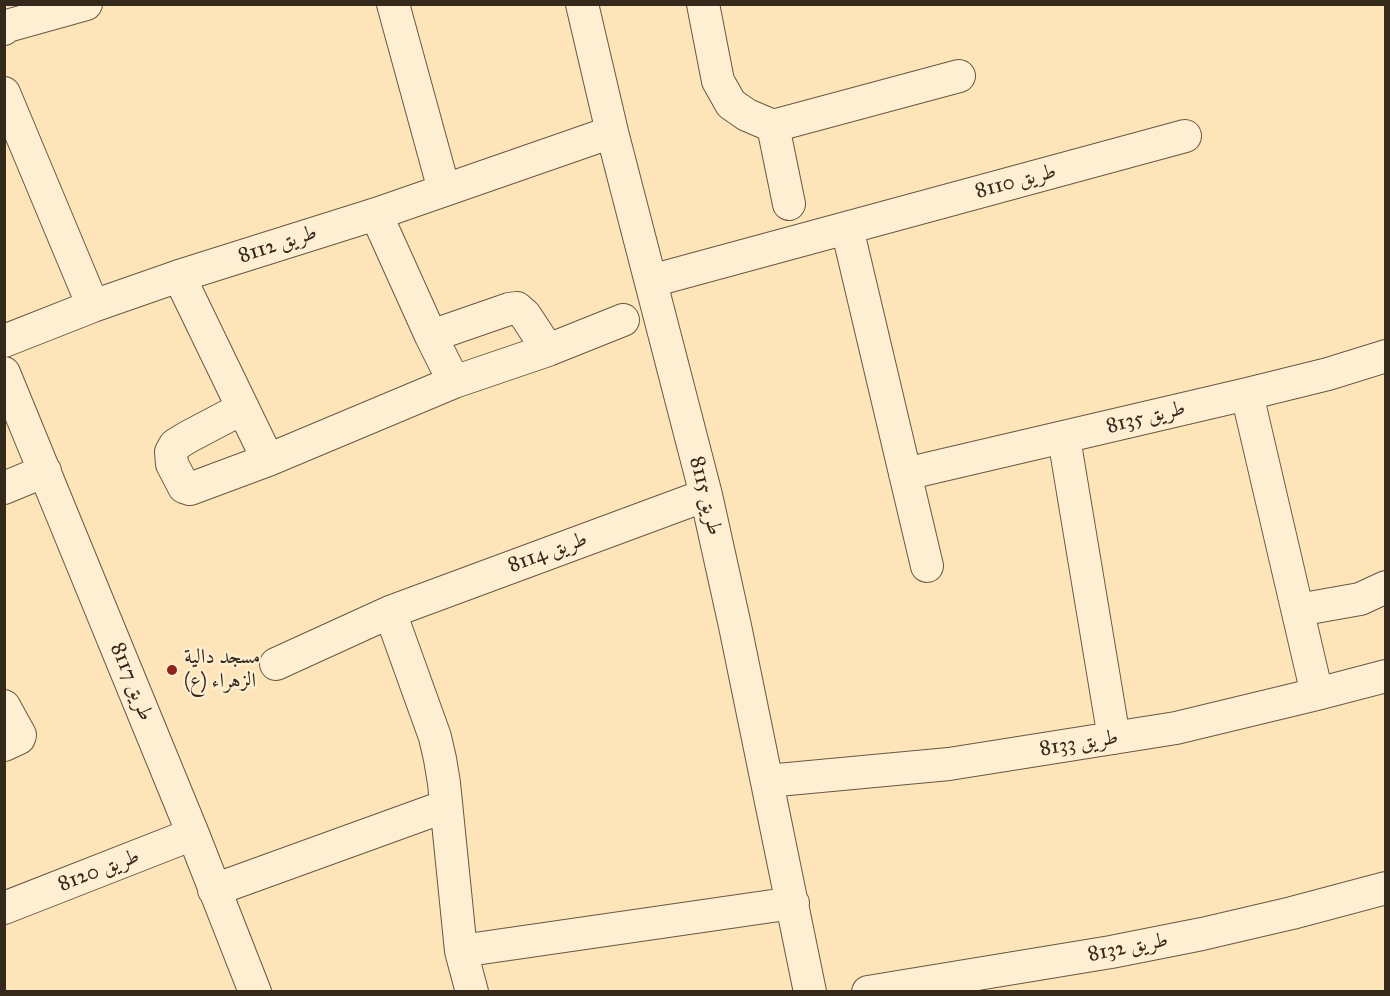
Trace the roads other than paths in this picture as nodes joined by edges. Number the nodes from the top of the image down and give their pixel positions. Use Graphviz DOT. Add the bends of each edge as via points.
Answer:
graph roads {
  1 [pos="87,4"];
  2 [pos="393,4"];
  3 [pos="582,4"];
  4 [pos="703,4"];
  5 [pos="5,25"];
  6 [pos="959,76"];
  7 [pos="4,93"];
  8 [pos="773,126"];
  9 [pos="612,132"];
  10 [pos="1185,136"];
  11 [pos="444,190"];
  12 [pos="789,204"];
  13 [pos="376,214"];
  14 [pos="847,228"];
  15 [pos="179,276"];
  16 [pos="651,282"];
  17 [pos="93,306"];
  18 [pos="623,321"];
  19 [pos="431,336"];
  20 [pos="4,341"];
  21 [pos="549,350"];
  22 [pos="1386,356"];
  23 [pos="4,373"];
  24 [pos="454,382"];
  25 [pos="1247,394"];
  26 [pos="243,408"];
  27 [pos="1064,438"];
  28 [pos="268,460"];
  29 [pos="45,471"];
  30 [pos="905,474"];
  31 [pos="4,488"];
  32 [pos="706,495"];
  33 [pos="927,566"];
  34 [pos="1386,587"];
  35 [pos="1298,610"];
  36 [pos="390,612"];
  37 [pos="276,664"];
  38 [pos="1386,676"];
  39 [pos="1317,694"];
  40 [pos="4,706"];
  41 [pos="1114,738"];
  42 [pos="4,745"];
  43 [pos="767,781"];
  44 [pos="446,806"];
  45 [pos="193,834"];
  46 [pos="1386,888"];
  47 [pos="214,890"];
  48 [pos="793,903"];
  49 [pos="4,908"];
  50 [pos="460,951"];
  51 [pos="255,992"];
  52 [pos="472,992"];
  53 [pos="810,992"];
  54 [pos="868,992"];
  1 -- 5 [label="street"];
  2 -- 11 [label="street"];
  3 -- 9 [label="street, طريق 8115"];
  4 -- 8 [label="street" via="718,81 731,104"];
  6 -- 8 [label="street"];
  7 -- 17 [label="street"];
  8 -- 12 [label="street"];
  9 -- 11 [label="street, طريق 8112"];
  9 -- 16 [label="street, طريق 8115"];
  10 -- 14 [label="street, طريق 8110"];
  11 -- 13 [label="street, طريق 8112"];
  13 -- 15 [label="street, طريق 8112"];
  13 -- 19 [label="street"];
  14 -- 16 [label="street, طريق 8110"];
  14 -- 30 [label="street"];
  15 -- 17 [label="street, طريق 8112"];
  15 -- 26 [label="street"];
  16 -- 32 [label="street, طريق 8115"];
  17 -- 20 [label="street, طريق 8112"];
  18 -- 21 [label="street"];
  19 -- 21 [label="street" via="517,308"];
  19 -- 24 [label="street"];
  21 -- 24 [label="street"];
  22 -- 25 [label="street, طريق 8135"];
  23 -- 29 [label="street, طريق 8117"];
  24 -- 28 [label="street"];
  25 -- 27 [label="street, طريق 8135"];
  25 -- 35 [label="street"];
  26 -- 28 [label="street"];
  26 -- 28 [label="street" via="175,445 172,464 184,487 190,489"];
  27 -- 30 [label="street, طريق 8135"];
  27 -- 41 [label="street"];
  29 -- 31 [label="street"];
  29 -- 45 [label="street, طريق 8117"];
  30 -- 33 [label="street"];
  32 -- 36 [label="street, طريق 8114"];
  32 -- 43 [label="street, طريق 8115"];
  34 -- 35 [label="street" via="1360,599"];
  35 -- 39 [label="street"];
  36 -- 37 [label="street, طريق 8114"];
  36 -- 44 [label="street" via="435,737"];
  38 -- 39 [label="street, طريق 8133"];
  39 -- 41 [label="street, طريق 8133" via="1176,728"];
  40 -- 42 [label="street" via="21,735"];
  41 -- 43 [label="street, طريق 8133" via="949,764"];
  43 -- 48 [label="street, طريق 8115"];
  44 -- 47 [label="street"];
  44 -- 50 [label="street"];
  45 -- 47 [label="street, طريق 8117"];
  45 -- 49 [label="street, طريق 8120"];
  46 -- 54 [label="street, طريق 8132" via="1202,934"];
  47 -- 51 [label="street, طريق 8117"];
  48 -- 50 [label="street"];
  48 -- 53 [label="street, طريق 8115"];
  50 -- 52 [label="street"];
}
